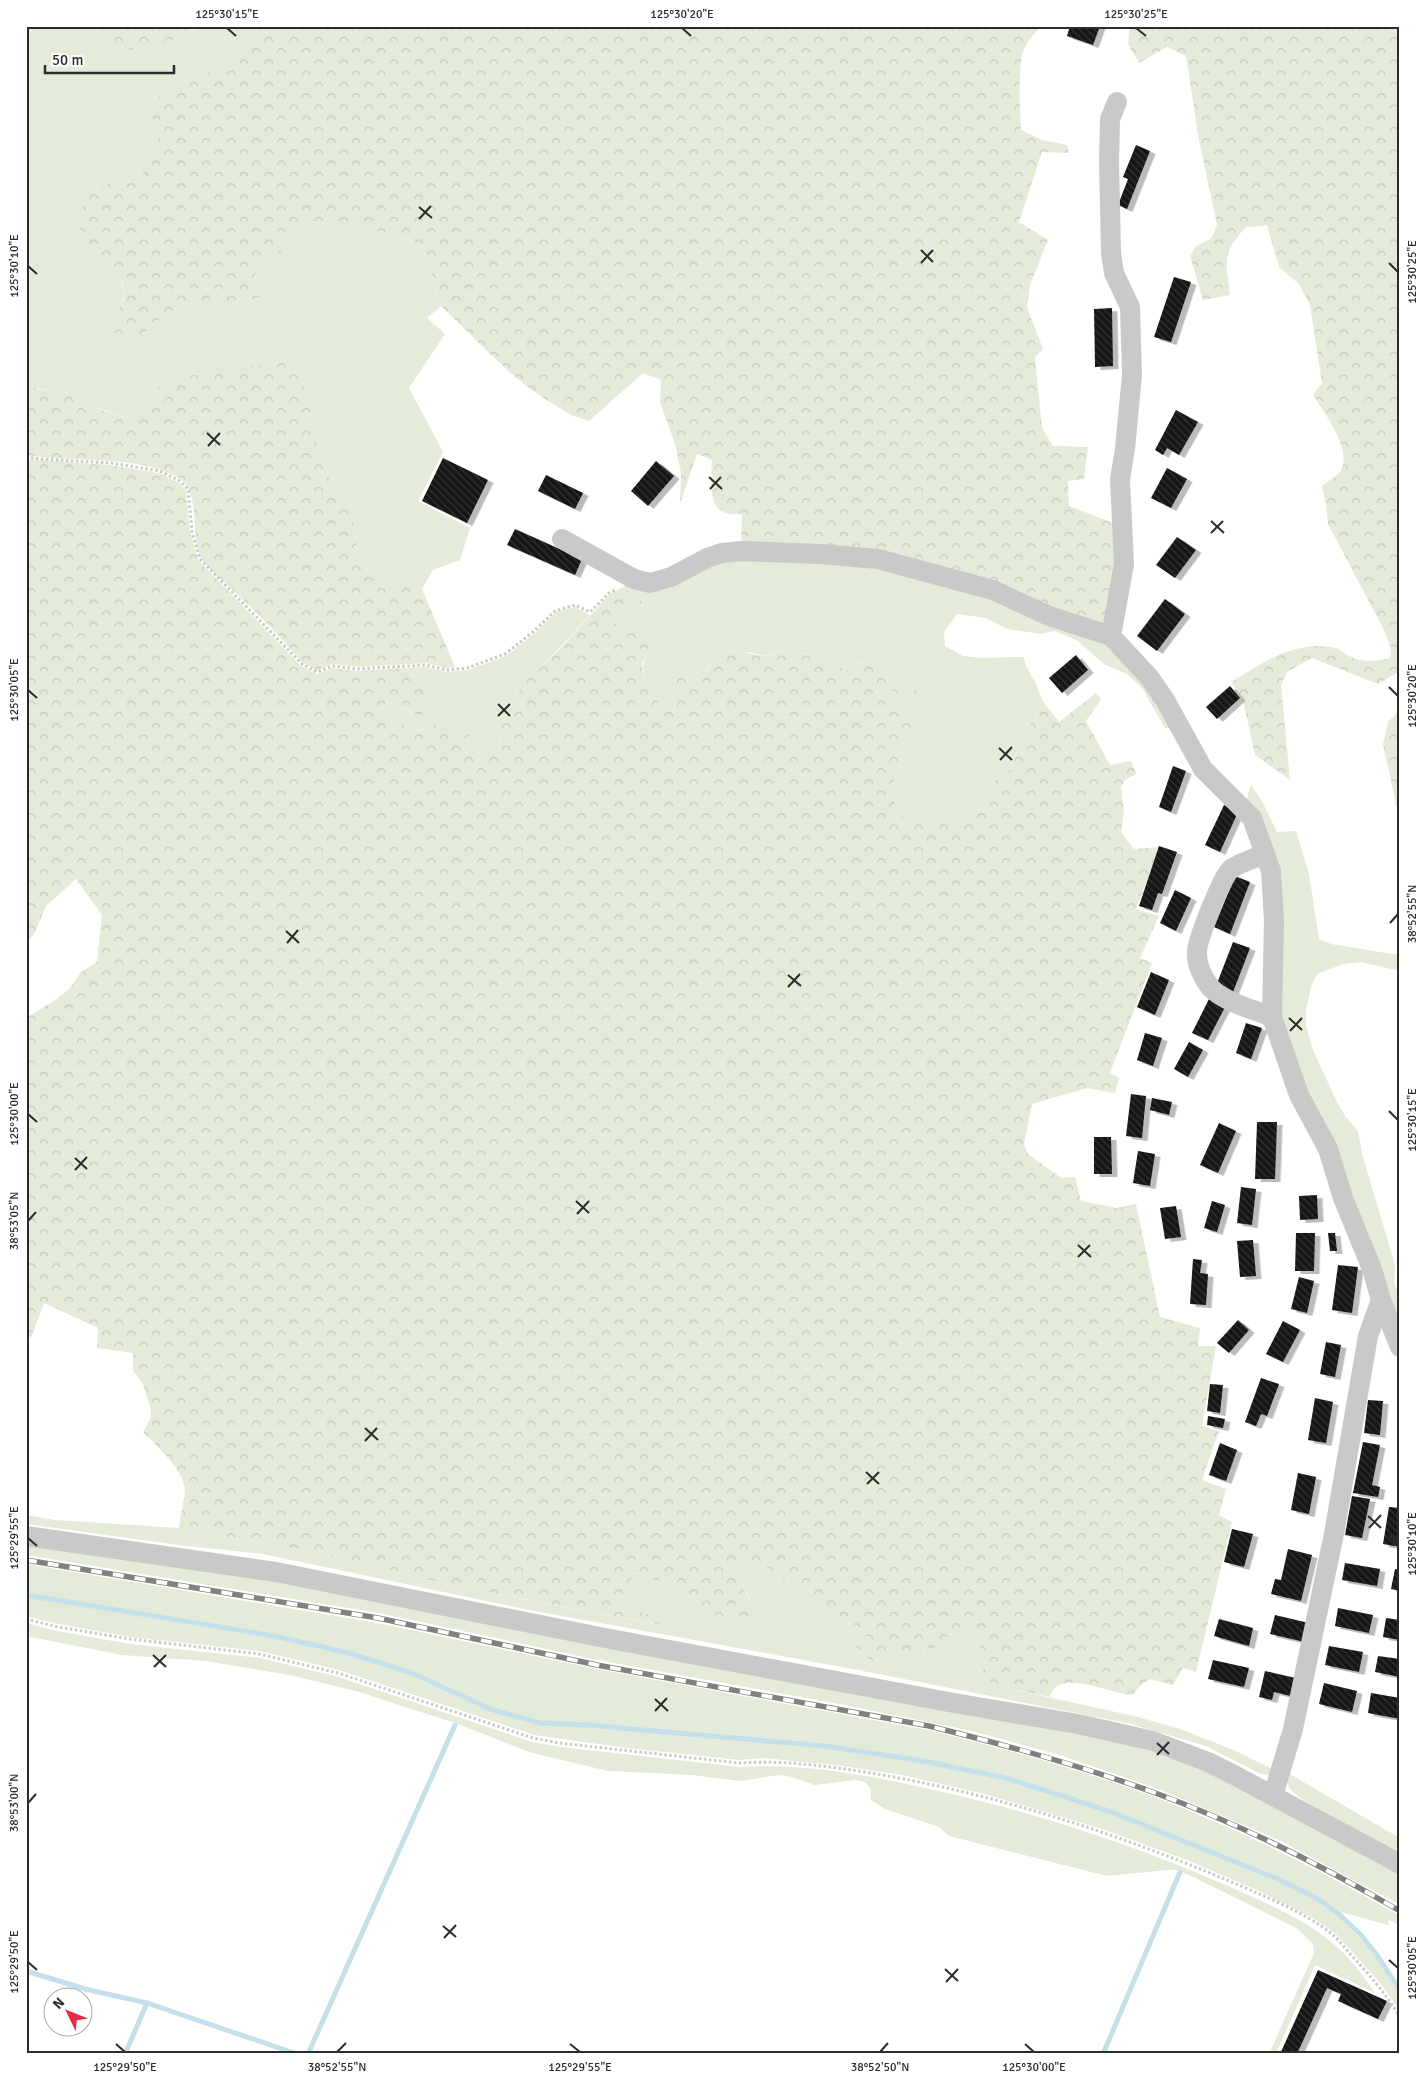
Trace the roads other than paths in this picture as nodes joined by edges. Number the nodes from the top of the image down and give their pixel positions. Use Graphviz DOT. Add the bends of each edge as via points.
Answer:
graph roads {
  1 [pos="1117,102"];
  2 [pos="562,539"];
  3 [pos="1111,636"];
  4 [pos="1265,854"];
  5 [pos="1272,1017"];
  6 [pos="1381,1300"];
  7 [pos="1400,1347"];
  8 [pos="26,1536"];
  9 [pos="1274,1796"];
  10 [pos="1400,1864"];
  1 -- 3 [label="street" via="1110,119 1111,253 1114,273 1130,307 1132,375 1120,479 1124,564"];
  2 -- 3 [label="street" via="634,579 650,583 722,553 820,554 878,559 1006,594 1049,616"];
  3 -- 4 [label="street" via="1149,677 1165,700 1203,769 1252,818"];
  4 -- 5 [label="street" via="1272,887"];
  4 -- 5 [label="street" via="1230,869 1211,909 1196,953 1203,977 1212,989 1233,1002"];
  5 -- 6 [label="street" via="1299,1095 1328,1149 1342,1198 1372,1269"];
  6 -- 7 [label="street"];
  6 -- 9 [label="street" via="1368,1336 1334,1534 1293,1729"];
  8 -- 9 [label="street" via="276,1572 605,1638 1078,1724 1175,1749"];
  9 -- 10 [label="street"];
}
